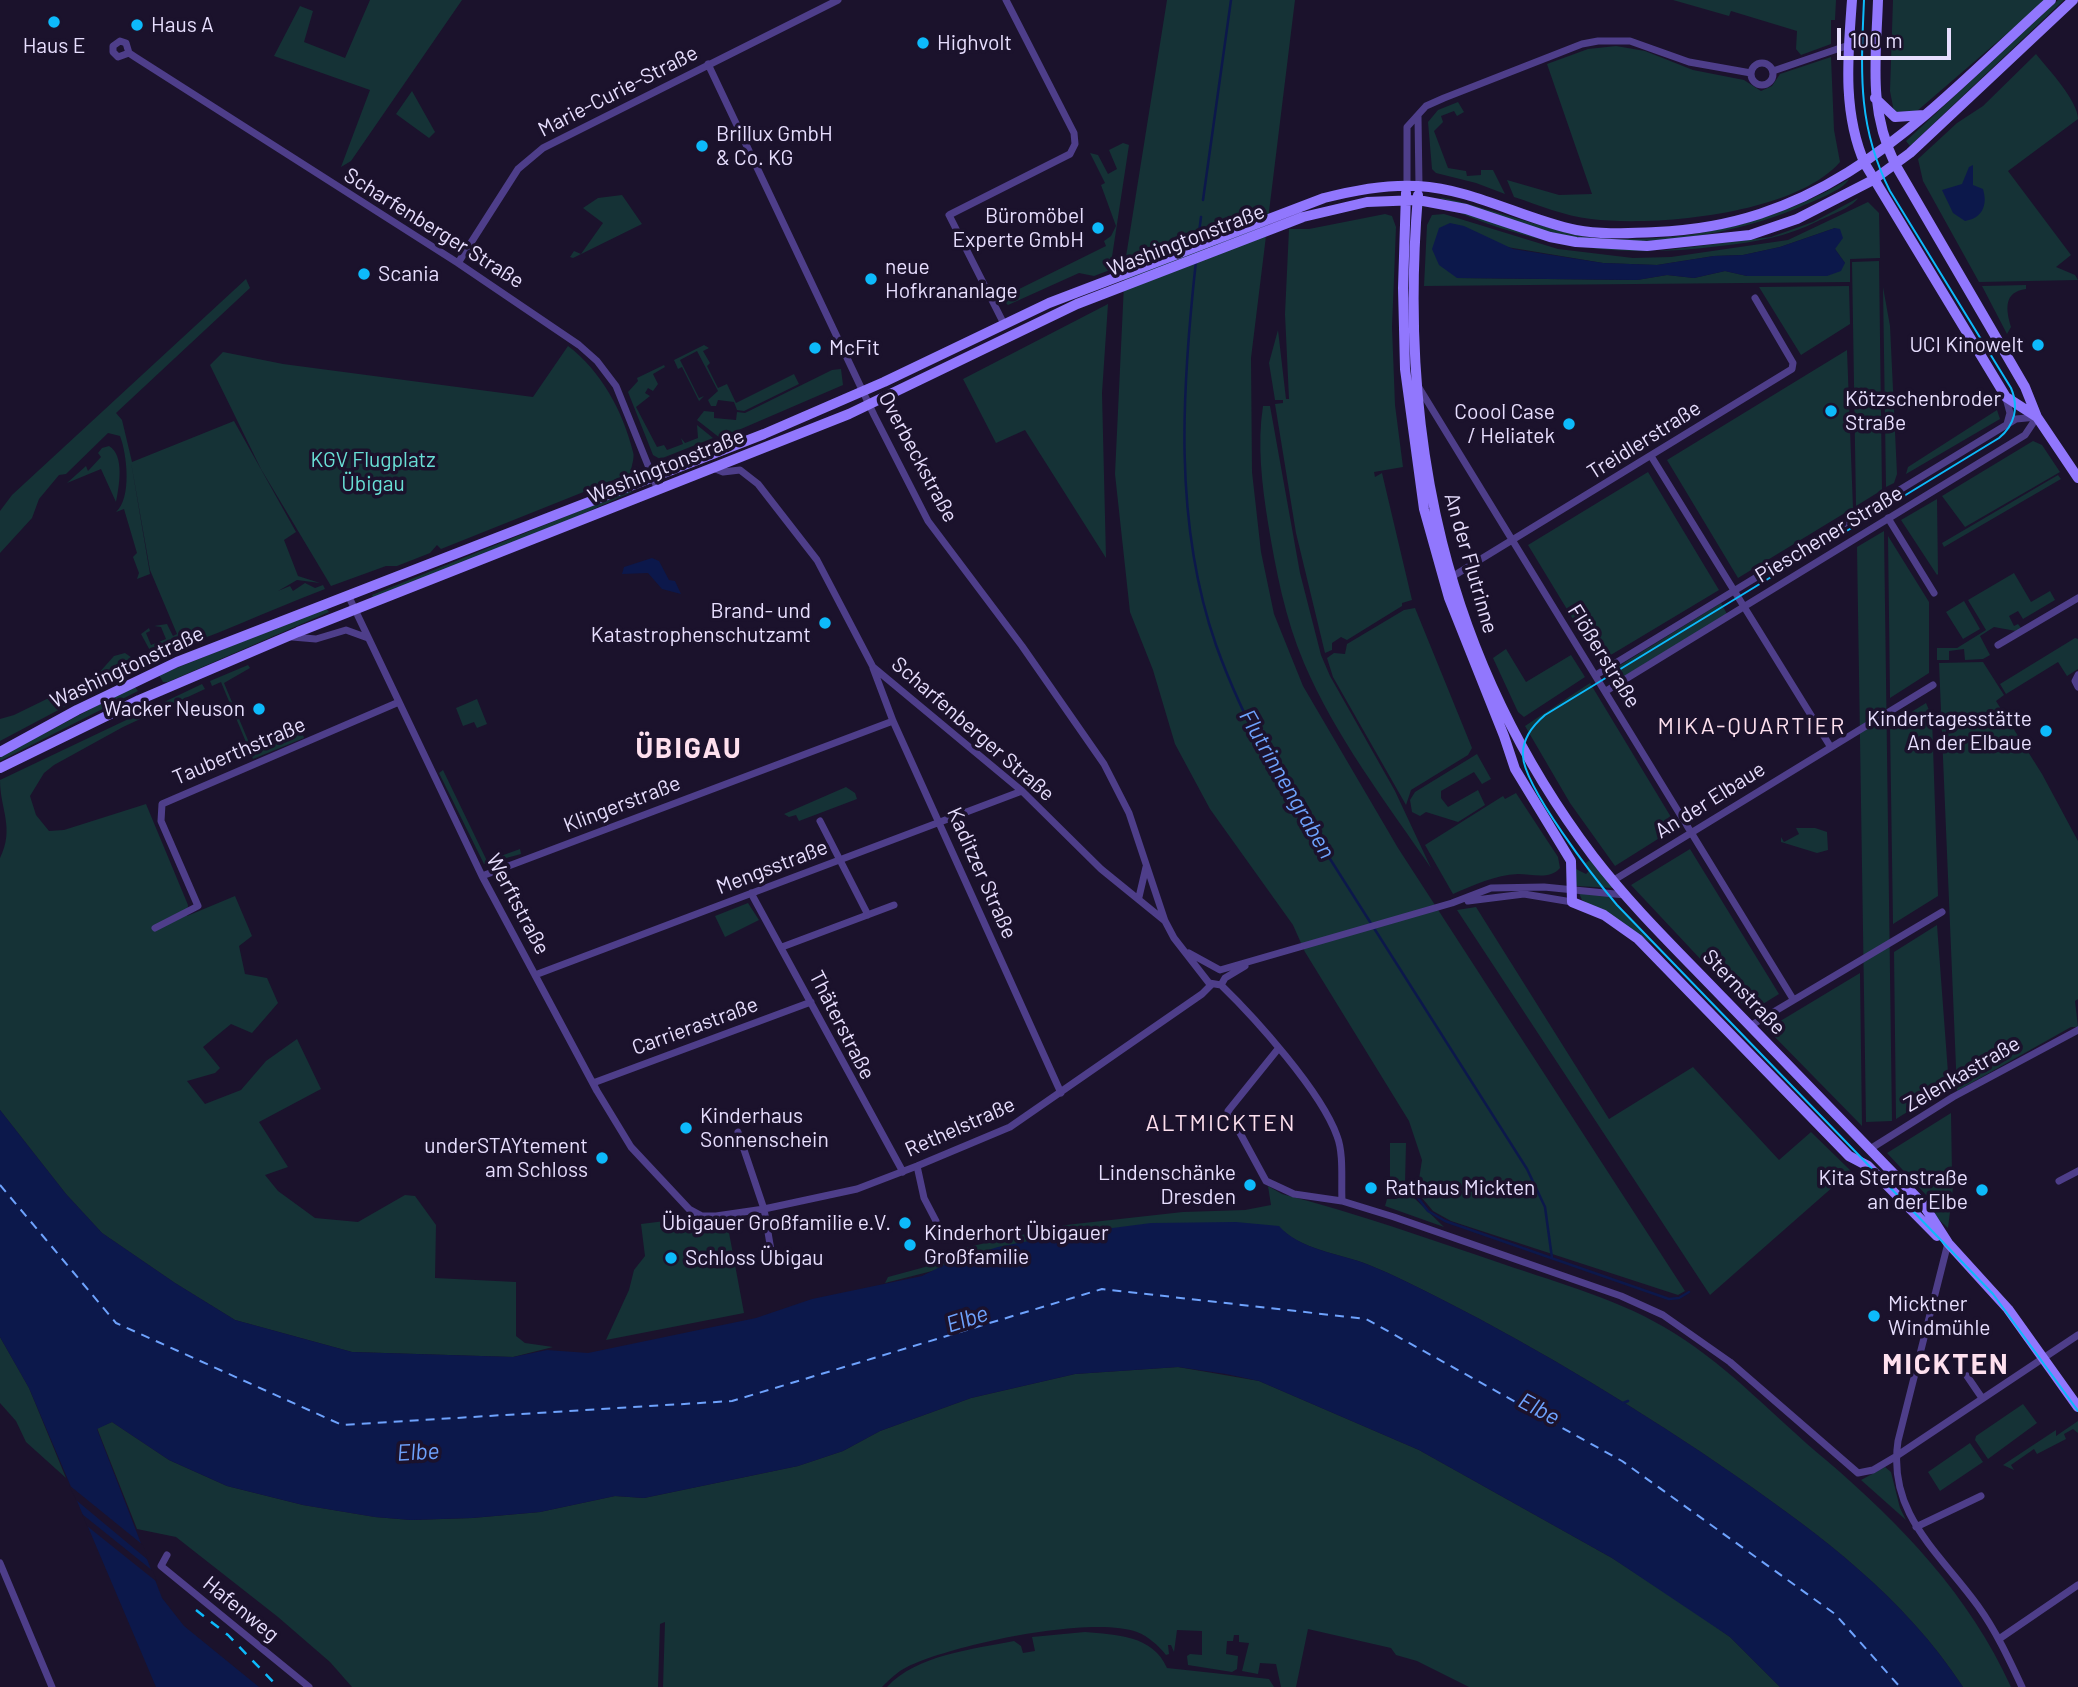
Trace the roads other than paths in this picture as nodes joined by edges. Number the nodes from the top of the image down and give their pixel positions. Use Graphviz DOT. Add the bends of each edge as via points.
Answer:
graph roads {
  1 [pos="838,0"];
  2 [pos="1006,0"];
  3 [pos="1852,0"];
  4 [pos="1878,0"];
  5 [pos="2051,0"];
  6 [pos="2073,0"];
  7 [pos="1849,45"];
  8 [pos="128,53"];
  9 [pos="708,64"];
  10 [pos="1773,71"];
  11 [pos="1751,73"];
  12 [pos="1875,98"];
  13 [pos="1924,115"];
  14 [pos="1418,116"];
  15 [pos="1887,148"];
  16 [pos="1865,164"];
  17 [pos="1895,164"];
  18 [pos="1873,180"];
  19 [pos="1407,186"];
  20 [pos="1419,186"];
  21 [pos="1412,200"];
  22 [pos="1280,219"];
  23 [pos="458,263"];
  24 [pos="1111,284"];
  25 [pos="1755,298"];
  26 [pos="1004,324"];
  27 [pos="1405,369"];
  28 [pos="1415,382"];
  29 [pos="863,392"];
  30 [pos="2006,397"];
  31 [pos="870,405"];
  32 [pos="2037,417"];
  33 [pos="2007,424"];
  34 [pos="748,454"];
  35 [pos="1651,456"];
  36 [pos="713,468"];
  37 [pos="748,475"];
  38 [pos="653,477"];
  39 [pos="2078,478"];
  40 [pos="658,489"];
  41 [pos="1888,518"];
  42 [pos="1512,541"];
  43 [pos="1447,579"];
  44 [pos="1733,591"];
  45 [pos="1934,593"];
  46 [pos="348,595"];
  47 [pos="2078,598"];
  48 [pos="1743,607"];
  49 [pos="355,609"];
  50 [pos="291,636"];
  51 [pos="369,638"];
  52 [pos="1998,645"];
  53 [pos="873,667"];
  54 [pos="1596,675"];
  55 [pos="2078,675"];
  56 [pos="1933,685"];
  57 [pos="2078,687"];
  58 [pos="1606,691"];
  59 [pos="399,702"];
  60 [pos="893,721"];
  61 [pos="1830,746"];
  62 [pos="0,752"];
  63 [pos="5,765"];
  64 [pos="1022,791"];
  65 [pos="820,821"];
  66 [pos="940,822"];
  67 [pos="1690,832"];
  68 [pos="840,860"];
  69 [pos="1146,864"];
  70 [pos="482,876"];
  71 [pos="1614,880"];
  72 [pos="1572,889"];
  73 [pos="751,893"];
  74 [pos="1626,895"];
  75 [pos="1139,897"];
  76 [pos="1455,902"];
  77 [pos="1572,902"];
  78 [pos="894,905"];
  79 [pos="1942,912"];
  80 [pos="868,915"];
  81 [pos="1166,921"];
  82 [pos="155,928"];
  83 [pos="782,947"];
  84 [pos="1182,949"];
  85 [pos="1254,960"];
  86 [pos="1217,969"];
  87 [pos="535,975"];
  88 [pos="1209,981"];
  89 [pos="1223,981"];
  90 [pos="1793,999"];
  91 [pos="811,1002"];
  92 [pos="1750,1026"];
  93 [pos="2075,1030"];
  94 [pos="1735,1039"];
  95 [pos="1278,1048"];
  96 [pos="593,1083"];
  97 [pos="1061,1093"];
  98 [pos="738,1132"];
  99 [pos="1870,1149"];
  100 [pos="917,1166"];
  101 [pos="2078,1171"];
  102 [pos="903,1172"];
  103 [pos="2059,1181"];
  104 [pos="1342,1201"];
  105 [pos="689,1209"];
  106 [pos="764,1209"];
  107 [pos="936,1221"];
  108 [pos="1948,1243"];
  109 [pos="771,1250"];
  110 [pos="2078,1335"];
  111 [pos="2043,1357"];
  112 [pos="1967,1376"];
  113 [pos="1982,1398"];
  114 [pos="2078,1407"];
  115 [pos="1895,1457"];
  116 [pos="1981,1496"];
  117 [pos="1916,1527"];
  118 [pos="167,1555"];
  119 [pos="0,1563"];
  120 [pos="2078,1585"];
  121 [pos="1999,1639"];
  122 [pos="52,1687"];
  123 [pos="309,1687"];
  124 [pos="2022,1687"];
  1 -- 9 [label="street, Marie-Curie-Straße"];
  2 -- 26 [label="street" via="1074,133 1075,144 1070,154 949,215"];
  3 -- 7 [label="main road"];
  4 -- 12 [label="main road"];
  5 -- 13 [label="main road, Washingtonstraße"];
  6 -- 17 [label="main road, Washingtonstraße"];
  7 -- 10 [label="street"];
  7 -- 16 [label="main road" via="1850,111"];
  8 -- 23 [label="street, Scharfenberger Straße"];
  9 -- 23 [label="street, Marie-Curie-Straße" via="557,139 534,155 518,169"];
  9 -- 29 [label="street, Overbeckstraße"];
  10 -- 11 [label="street" via="1762,63"];
  10 -- 11 [label="street" via="1771,80 1763,85 1754,82"];
  11 -- 14 [label="street" via="1689,62 1630,41 1598,41 1444,98 1426,106"];
  12 -- 13 [label="main road" via="1895,117"];
  12 -- 15 [label="main road"];
  13 -- 15 [label="main road, Washingtonstraße"];
  14 -- 19 [label="street" via="1407,127"];
  14 -- 20 [label="street"];
  15 -- 16 [label="main road, Washingtonstraße"];
  15 -- 17 [label="main road"];
  16 -- 18 [label="main road"];
  16 -- 20 [label="main road, Washingtonstraße" via="1821,190 1765,214 1674,231 1576,230 1459,193"];
  17 -- 18 [label="main road, Washingtonstraße"];
  17 -- 32 [label="main road" via="2025,387"];
  18 -- 21 [label="main road, Washingtonstraße" via="1797,219 1750,235 1665,245 1576,242 1518,229 1448,204"];
  18 -- 30 [label="main road"];
  19 -- 20 [label="main road, Washingtonstraße"];
  19 -- 21 [label="main road"];
  19 -- 22 [label="main road, Washingtonstraße" via="1352,191"];
  20 -- 21 [label="main road"];
  21 -- 22 [label="main road, Washingtonstraße" via="1356,204"];
  21 -- 27 [label="main road, An der Flutrinne" via="1403,288"];
  21 -- 28 [label="main road, An der Flutrinne"];
  22 -- 24 [label="main road, Washingtonstraße"];
  23 -- 38 [label="street, Scharfenberger Straße" via="597,361 616,386"];
  24 -- 26 [label="main road, Washingtonstraße"];
  24 -- 31 [label="main road, Washingtonstraße"];
  25 -- 35 [label="street, Treidlerstraße" via="1793,369"];
  26 -- 29 [label="main road, Washingtonstraße"];
  27 -- 28 [label="street, Flößerstraße"];
  27 -- 43 [label="main road, An der Flutrinne" via="1424,509"];
  28 -- 42 [label="street, Flößerstraße"];
  28 -- 43 [label="main road, An der Flutrinne"];
  29 -- 31 [label="street, Overbeckstraße"];
  29 -- 38 [label="main road, Washingtonstraße"];
  30 -- 32 [label="main road"];
  30 -- 33 [label="street"];
  31 -- 34 [label="main road, Washingtonstraße"];
  31 -- 69 [label="street, Overbeckstraße" via="928,521 1104,764 1129,813"];
  32 -- 33 [label="street, Pieschener Straße"];
  32 -- 39 [label="main road"];
  32 -- 41 [label="street, Pieschener Straße" via="2025,435"];
  33 -- 44 [label="street, Pieschener Straße"];
  34 -- 36 [label="main road, Washingtonstraße"];
  34 -- 37 [label="street"];
  35 -- 42 [label="street, Treidlerstraße"];
  35 -- 44 [label="street"];
  36 -- 37 [label="street"];
  36 -- 40 [label="main road, Washingtonstraße"];
  37 -- 53 [label="street, Scharfenberger Straße" via="817,560"];
  38 -- 40 [label="street, Scharfenberger Straße"];
  38 -- 46 [label="main road, Washingtonstraße"];
  40 -- 49 [label="main road, Washingtonstraße"];
  41 -- 45 [label="street"];
  41 -- 48 [label="street, Pieschener Straße"];
  42 -- 43 [label="street, Treidlerstraße"];
  42 -- 54 [label="street, Flößerstraße"];
  43 -- 71 [label="main road, An der Flutrinne" via="1514,731 1567,819"];
  43 -- 72 [label="main road, An der Flutrinne" via="1466,645 1514,769 1569,855"];
  44 -- 48 [label="street"];
  44 -- 54 [label="street, Pieschener Straße"];
  46 -- 49 [label="street, Werftstraße"];
  46 -- 62 [label="main road, Washingtonstraße" via="177,662"];
  47 -- 52 [label="street"];
  48 -- 58 [label="street, Pieschener Straße"];
  48 -- 61 [label="street"];
  49 -- 50 [label="main road, Washingtonstraße"];
  49 -- 51 [label="street, Werftstraße"];
  50 -- 51 [label="street, Washingtonstraße" via="316,639 346,630"];
  50 -- 63 [label="main road, Washingtonstraße" via="151,695"];
  51 -- 59 [label="street, Werftstraße"];
  53 -- 60 [label="street, Kaditzer Straße"];
  53 -- 64 [label="street, Scharfenberger Straße"];
  54 -- 58 [label="street, Flößerstraße"];
  55 -- 57 [label="street"];
  56 -- 61 [label="street, An der Elbaue"];
  58 -- 67 [label="street, Flößerstraße"];
  59 -- 70 [label="street, Werftstraße"];
  59 -- 82 [label="street, Tauberthstraße" via="162,804 161,821 198,906"];
  60 -- 66 [label="street, Kaditzer Straße"];
  60 -- 70 [label="street, Klingerstraße"];
  61 -- 67 [label="street, An der Elbaue"];
  64 -- 66 [label="street, Mengsstraße"];
  64 -- 75 [label="street, Scharfenberger Straße" via="1101,869"];
  65 -- 68 [label="street"];
  66 -- 68 [label="street, Mengsstraße"];
  66 -- 97 [label="street, Kaditzer Straße"];
  67 -- 71 [label="street, An der Elbaue"];
  67 -- 90 [label="street, Flößerstraße"];
  68 -- 73 [label="street, Mengsstraße"];
  68 -- 80 [label="street"];
  69 -- 75 [label="street"];
  69 -- 81 [label="street, Overbeckstraße"];
  70 -- 87 [label="street, Werftstraße"];
  71 -- 74 [label="main road, An der Flutrinne"];
  72 -- 74 [label="street, Sternstraße"];
  72 -- 76 [label="street, Sternstraße" via="1491,888"];
  72 -- 77 [label="main road, An der Flutrinne"];
  73 -- 83 [label="street, Thäterstraße"];
  73 -- 87 [label="street, Mengsstraße"];
  74 -- 92 [label="main road, Sternstraße"];
  75 -- 81 [label="street, Scharfenberger Straße"];
  76 -- 77 [label="street, Sternstraße" via="1524,894"];
  76 -- 85 [label="street, Sternstraße"];
  77 -- 94 [label="main road, Sternstraße" via="1604,915 1638,939"];
  78 -- 80 [label="street"];
  79 -- 90 [label="street"];
  80 -- 83 [label="street"];
  81 -- 84 [label="street, Scharfenberger Straße"];
  83 -- 91 [label="street, Thäterstraße"];
  84 -- 86 [label="street, Scharfenberger Straße"];
  84 -- 88 [label="street, Scharfenberger Straße"];
  85 -- 86 [label="street, Sternstraße"];
  85 -- 89 [label="street, Sternstraße"];
  86 -- 88 [label="street, Rethelstraße"];
  86 -- 89 [label="street"];
  87 -- 96 [label="street, Werftstraße"];
  88 -- 89 [label="street"];
  88 -- 97 [label="street, Rethelstraße" via="1202,995"];
  89 -- 95 [label="street"];
  90 -- 92 [label="street"];
  91 -- 96 [label="street, Carrierastraße"];
  91 -- 102 [label="street, Thäterstraße"];
  92 -- 94 [label="main road"];
  92 -- 99 [label="main road, Sternstraße"];
  93 -- 99 [label="street, Zelenkastraße" via="1952,1097"];
  94 -- 108 [label="main road, Sternstraße" via="1849,1156 1868,1166"];
  95 -- 104 [label="street" via="1320,1104 1338,1137"];
  95 -- 104 [label="street" via="1228,1111 1266,1181 1294,1194"];
  96 -- 105 [label="street, Werftstraße" via="631,1147"];
  97 -- 100 [label="street, Rethelstraße" via="1010,1127"];
  98 -- 106 [label="street"];
  99 -- 108 [label="main road, Sternstraße" via="1923,1204"];
  100 -- 102 [label="street, Rethelstraße"];
  100 -- 107 [label="street" via="924,1198"];
  101 -- 103 [label="street"];
  102 -- 106 [label="street, Rethelstraße" via="857,1189"];
  104 -- 115 [label="street" via="1621,1296 1677,1324 1730,1362 1858,1473 1873,1471"];
  105 -- 106 [label="street, Rethelstraße" via="702,1216 716,1216"];
  106 -- 109 [label="street"];
  108 -- 111 [label="main road, Sternstraße" via="2008,1308"];
  108 -- 115 [label="street"];
  110 -- 111 [label="street"];
  111 -- 113 [label="street"];
  111 -- 114 [label="main road, Sternstraße"];
  112 -- 113 [label="street"];
  113 -- 115 [label="street"];
  115 -- 117 [label="street" via="1904,1506"];
  116 -- 117 [label="street"];
  117 -- 121 [label="street"];
  118 -- 123 [label="street, Hafenweg" via="161,1566"];
  119 -- 122 [label="street"];
  120 -- 121 [label="street"];
  121 -- 124 [label="street"];
}
